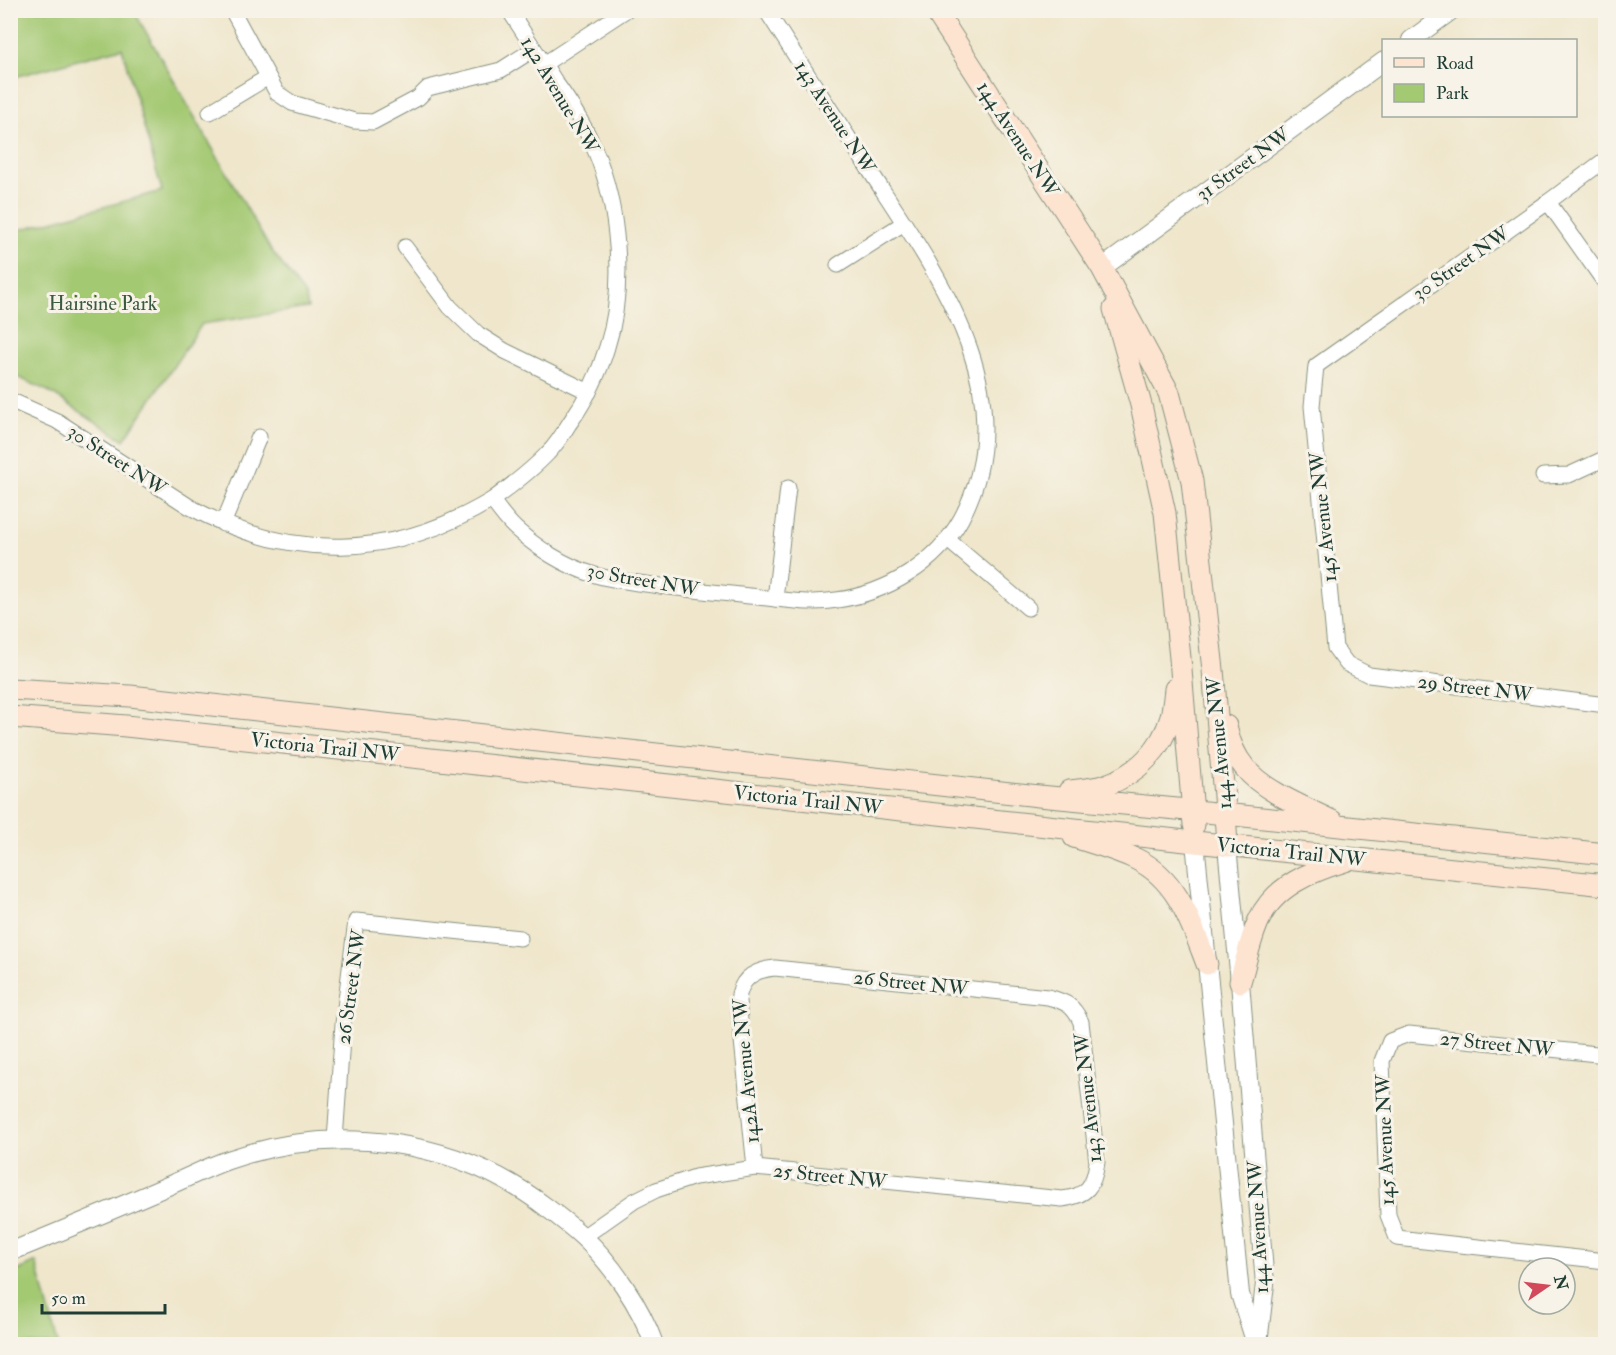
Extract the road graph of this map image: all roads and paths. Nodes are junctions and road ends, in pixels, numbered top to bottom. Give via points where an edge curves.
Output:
1 (232, 10) edge
2 (509, 10) edge
3 (626, 10) edge
4 (766, 10) edge
5 (935, 10) edge
6 (1452, 10) edge
7 (1412, 39) edge
8 (534, 49) junction
9 (1382, 62) edge
10 (544, 64) junction
11 (268, 77) junction
12 (210, 112) dead end
13 (1605, 159) edge
14 (1548, 202) junction
15 (904, 223) junction
16 (405, 247) dead end
17 (838, 266) dead end
18 (1102, 268) junction
19 (1605, 284) edge
20 (1316, 366) joint
21 (589, 392) junction
22 (10, 400) edge
23 (259, 437) dead end
24 (1605, 458) edge
25 (1543, 476) dead end
26 (788, 488) dead end
27 (492, 500) junction
28 (223, 524) junction
29 (948, 540) junction
30 (775, 599) junction
31 (1028, 608) dead end
32 (1180, 658) junction
33 (1347, 664) joint
34 (1213, 670) junction
35 (10, 689) edge
36 (1605, 705) edge
37 (10, 717) edge
38 (1039, 796) junction
39 (1193, 811) junction
40 (1225, 814) junction
41 (1037, 825) junction
42 (1343, 826) junction
43 (1196, 842) junction
44 (1227, 846) junction
45 (1605, 854) edge
46 (1353, 858) junction
47 (1605, 885) edge
48 (520, 938) dead end
49 (1207, 964) junction
50 (748, 977) joint
51 (1240, 982) junction
52 (1073, 1008) joint
53 (1389, 1041) joint
54 (1605, 1055) edge
55 (335, 1140) junction
56 (755, 1168) junction
57 (1089, 1188) joint
58 (583, 1237) junction
59 (10, 1252) edge
60 (1605, 1261) edge
61 (654, 1344) edge
62 (1257, 1344) edge

1 - 11 street
2 - 8 street, 142 Avenue NW
3 - 10 street
4 - 15 street, 143 Avenue NW
5 - 18 main road, 144 Avenue NW
6 - 7 street
8 - 10 street, 142 Avenue NW
8 - 11 street via 501,70 428,88 418,98 373,122 354,121 292,103 277,93
9 - 18 street, 31 Street NW
10 - 21 street, 142 Avenue NW via 595,149 614,218 618,267 612,325 608,346
11 - 12 street
13 - 14 street, 30 Street NW
14 - 19 street
14 - 20 street, 30 Street NW
15 - 17 street
15 - 29 street, 143 Avenue NW via 949,298 980,388 984,429 980,468 968,506
16 - 21 street via 450,307 478,334
18 - 32 main road, 144 Avenue NW via 1141,405 1165,513
18 - 34 main road, 144 Avenue NW via 1169,393 1192,481
20 - 33 street, 145 Avenue NW via 1312,406 1335,648
21 - 27 street, 142 Avenue NW via 549,453
22 - 28 street, 30 Street NW via 57,421
23 - 28 street
24 - 25 street via 1569,474
26 - 30 street
27 - 28 street, 30 Street NW via 461,518 426,531 353,546 273,540
27 - 30 street, 30 Street NW via 533,543 575,568 638,583
29 - 30 street, 30 Street NW via 909,573 874,591 818,602
29 - 31 street
32 - 38 main road via 1170,717 1160,742 1144,763 1104,786
32 - 39 main road, 144 Avenue NW
33 - 36 street, 29 Street NW via 1369,675
34 - 40 main road, 144 Avenue NW
34 - 42 main road via 1228,736 1245,768 1256,780 1284,797
35 - 38 main road, Victoria Trail NW via 142,698
37 - 41 main road, Victoria Trail NW via 126,726
38 - 39 main road, Victoria Trail NW
39 - 40 main road, Victoria Trail NW
39 - 43 main road, 144 Avenue NW
40 - 42 main road, Victoria Trail NW
40 - 44 main road, 144 Avenue NW
41 - 43 main road, Victoria Trail NW
41 - 49 main road via 1119,852 1151,867 1177,894
42 - 45 main road, Victoria Trail NW
43 - 44 main road, Victoria Trail NW
43 - 49 street, 144 Avenue NW
44 - 46 main road, Victoria Trail NW
44 - 51 street, 144 Avenue NW
46 - 47 main road, Victoria Trail NW
46 - 51 main road via 1302,878 1271,902 1253,933
48 - 55 street, 26 Street NW via 356,921 343,1024
49 - 62 street, 144 Avenue NW via 1240,1294
50 - 52 street, 26 Street NW via 775,968 1048,998
50 - 56 street, 142A Avenue NW via 739,991 738,1002
51 - 62 street, 144 Avenue NW via 1265,1284
52 - 57 street, 143 Avenue NW via 1081,1022 1097,1162
53 - 54 street, 27 Street NW via 1409,1034
53 - 60 street, 145 Avenue NW via 1382,1061 1388,1215 1397,1238
55 - 58 street via 391,1144 451,1156 499,1176 536,1199
55 - 59 street via 293,1144 227,1160
56 - 57 street, 25 Street NW via 1062,1199
56 - 58 street, 25 Street NW via 695,1177 656,1190
58 - 61 street via 628,1294

